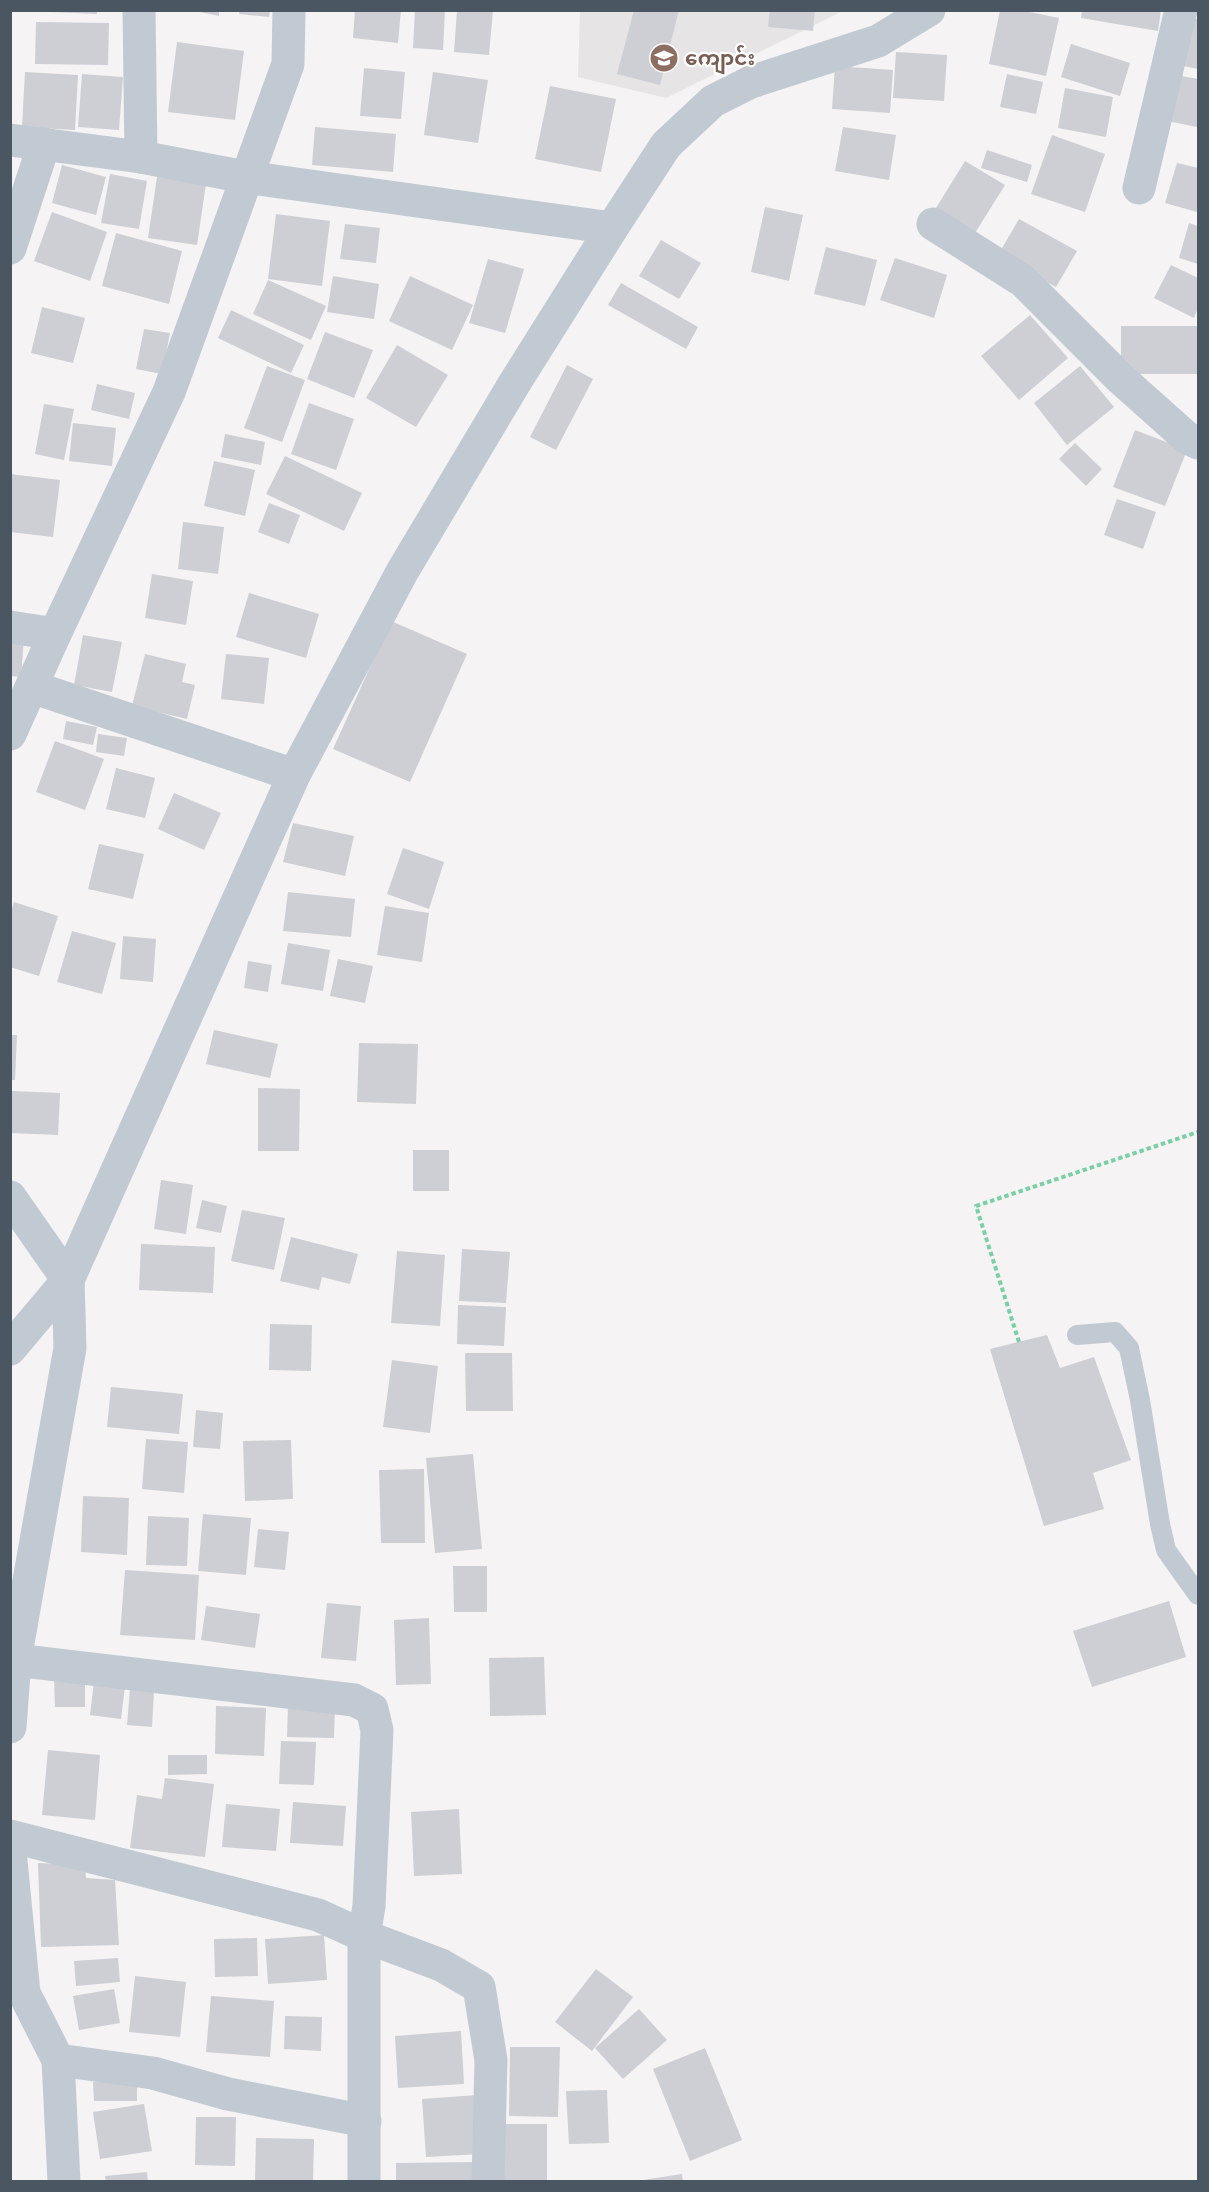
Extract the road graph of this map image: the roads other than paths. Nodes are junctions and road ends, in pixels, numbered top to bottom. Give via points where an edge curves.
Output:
1 (140, 10) edge
2 (289, 10) edge
3 (929, 10) edge
4 (1181, 10) edge
5 (10, 140) edge
6 (44, 144) junction
7 (141, 158) junction
8 (245, 177) junction
9 (1139, 188) dead end
10 (933, 224) dead end
11 (612, 228) junction
12 (10, 248) edge
13 (1198, 443) edge
14 (10, 627) edge
15 (55, 634) junction
16 (32, 687) junction
17 (10, 734) edge
18 (294, 775) junction
19 (10, 1197) edge
20 (68, 1280) junction
21 (1077, 1335) dead end
22 (10, 1349) edge
23 (1198, 1595) edge
24 (15, 1660) junction
25 (10, 1727) edge
26 (10, 1836) edge
27 (10, 1851) edge
28 (364, 1936) junction
29 (58, 2060) junction
30 (365, 2121) junction
31 (64, 2181) edge
32 (364, 2181) edge
33 (488, 2181) edge

1 - 7 street
2 - 8 street via 288,64
3 - 11 street via 878,41 750,82 713,101 666,145
4 - 9 street
5 - 6 street
6 - 7 street
6 - 12 street
7 - 8 street
8 - 11 street
8 - 15 street via 169,392
10 - 13 street via 1023,281 1121,379 1186,437
11 - 18 street via 402,572
14 - 15 street
15 - 16 street
16 - 17 street
16 - 18 street
18 - 20 street
19 - 20 street
20 - 22 street
20 - 24 street via 70,1348
21 - 23 lane via 1115,1332 1129,1348 1166,1550
24 - 25 street
24 - 28 street via 354,1700 372,1709 376,1730 369,1906
26 - 28 street via 318,1915
27 - 29 street via 24,1993
28 - 30 street
28 - 33 street via 441,1965 479,1987 491,2060
29 - 30 street via 153,2073 228,2094
29 - 31 street
30 - 32 street

